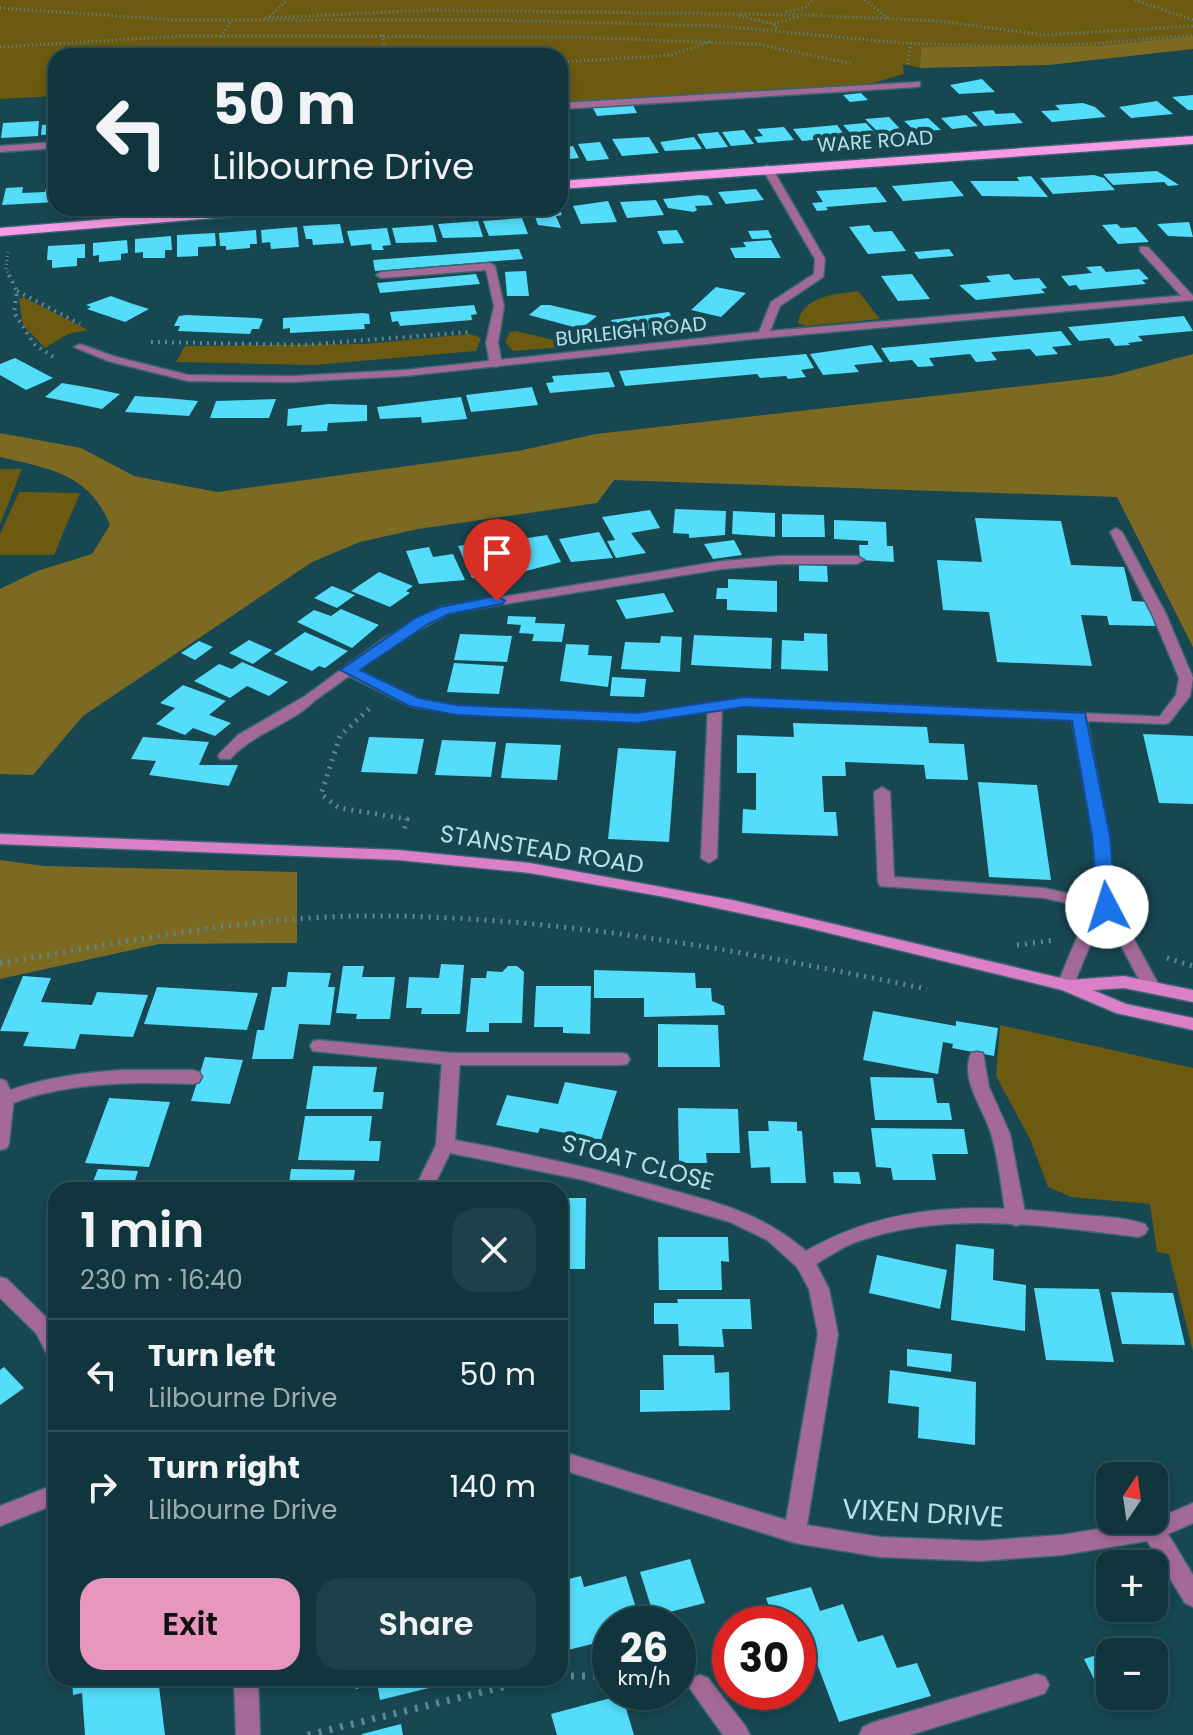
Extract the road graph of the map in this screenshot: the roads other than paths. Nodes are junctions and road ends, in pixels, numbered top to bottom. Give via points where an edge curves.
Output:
1 (917, 84) dead end
2 (568, 106) edge
3 (1193, 140) edge
4 (48, 146) edge
5 (0, 149) edge
6 (767, 168) junction
7 (568, 184) edge
8 (174, 216) edge
9 (0, 232) edge
10 (1144, 249) dead end
11 (381, 275) dead end
12 (763, 335) junction
13 (80, 347) dead end
14 (496, 364) junction
15 (1116, 532) dead end
16 (857, 560) dead end
17 (348, 670) junction
18 (715, 706) junction
19 (1079, 717) junction
20 (225, 756) dead end
21 (882, 792) dead end
22 (0, 839) edge
23 (709, 858) dead end
24 (1106, 914) junction
25 (1066, 985) junction
26 (1151, 987) junction
27 (1193, 996) edge
28 (1193, 1024) edge
29 (319, 1046) dead end
30 (977, 1058) dead end
31 (451, 1059) junction
32 (621, 1059) dead end
33 (193, 1077) dead end
34 (2, 1095) edge
35 (0, 1143) edge
36 (445, 1145) junction
37 (427, 1182) edge
38 (1016, 1218) junction
39 (1138, 1229) dead end
40 (804, 1261) junction
41 (0, 1285) edge
42 (48, 1337) edge
43 (568, 1462) edge
44 (48, 1497) edge
45 (1193, 1513) edge
46 (0, 1516) edge
47 (1168, 1524) edge
48 (795, 1533) junction
49 (1129, 1534) edge
50 (1155, 1534) edge
51 (1193, 1596) edge
52 (1037, 1685) dead end
53 (246, 1686) edge
54 (700, 1686) dead end
55 (248, 1735) edge
56 (738, 1735) edge
57 (871, 1735) edge

1 - 2 street
3 - 6 main road, WARE ROAD
4 - 5 street
6 - 7 main road, WARE ROAD
6 - 12 street via 820,259 819,275 775,304
8 - 9 main road
10 - 12 street, BURLEIGH ROAD via 1189,298
11 - 14 street via 490,266 499,306 492,343
12 - 14 street, BURLEIGH ROAD
13 - 14 street, BURLEIGH ROAD via 161,373 241,380
15 - 19 street via 1186,678 1183,696 1164,720
16 - 17 street via 723,565 445,610
17 - 18 street via 435,708 621,717
17 - 20 street via 285,717 236,740
18 - 19 street via 744,702
18 - 23 street
19 - 24 street via 1101,836
21 - 24 street via 886,882 1044,893
22 - 25 main road, STANSTEAD ROAD via 398,854 531,868 628,884
24 - 25 street via 1088,930
24 - 26 street
25 - 26 main road, STANSTEAD ROAD via 1124,982
25 - 28 main road, STANSTEAD ROAD via 1122,1009
26 - 27 main road, STANSTEAD ROAD
29 - 31 street
30 - 38 street via 980,1087 1001,1134
31 - 32 street
31 - 36 street
33 - 34 street via 77,1081
34 - 35 street
36 - 37 street
36 - 40 street, STOAT CLOSE via 584,1173 736,1216 774,1235
38 - 39 street
38 - 40 street via 907,1221 851,1235
40 - 48 street, STOAT CLOSE via 819,1289 828,1334
41 - 42 street
43 - 48 street, VIXEN DRIVE
44 - 46 street
45 - 47 street, VIXEN DRIVE
48 - 49 street, VIXEN DRIVE via 880,1547 980,1551
50 - 51 street
52 - 57 street
53 - 55 street
54 - 56 street

